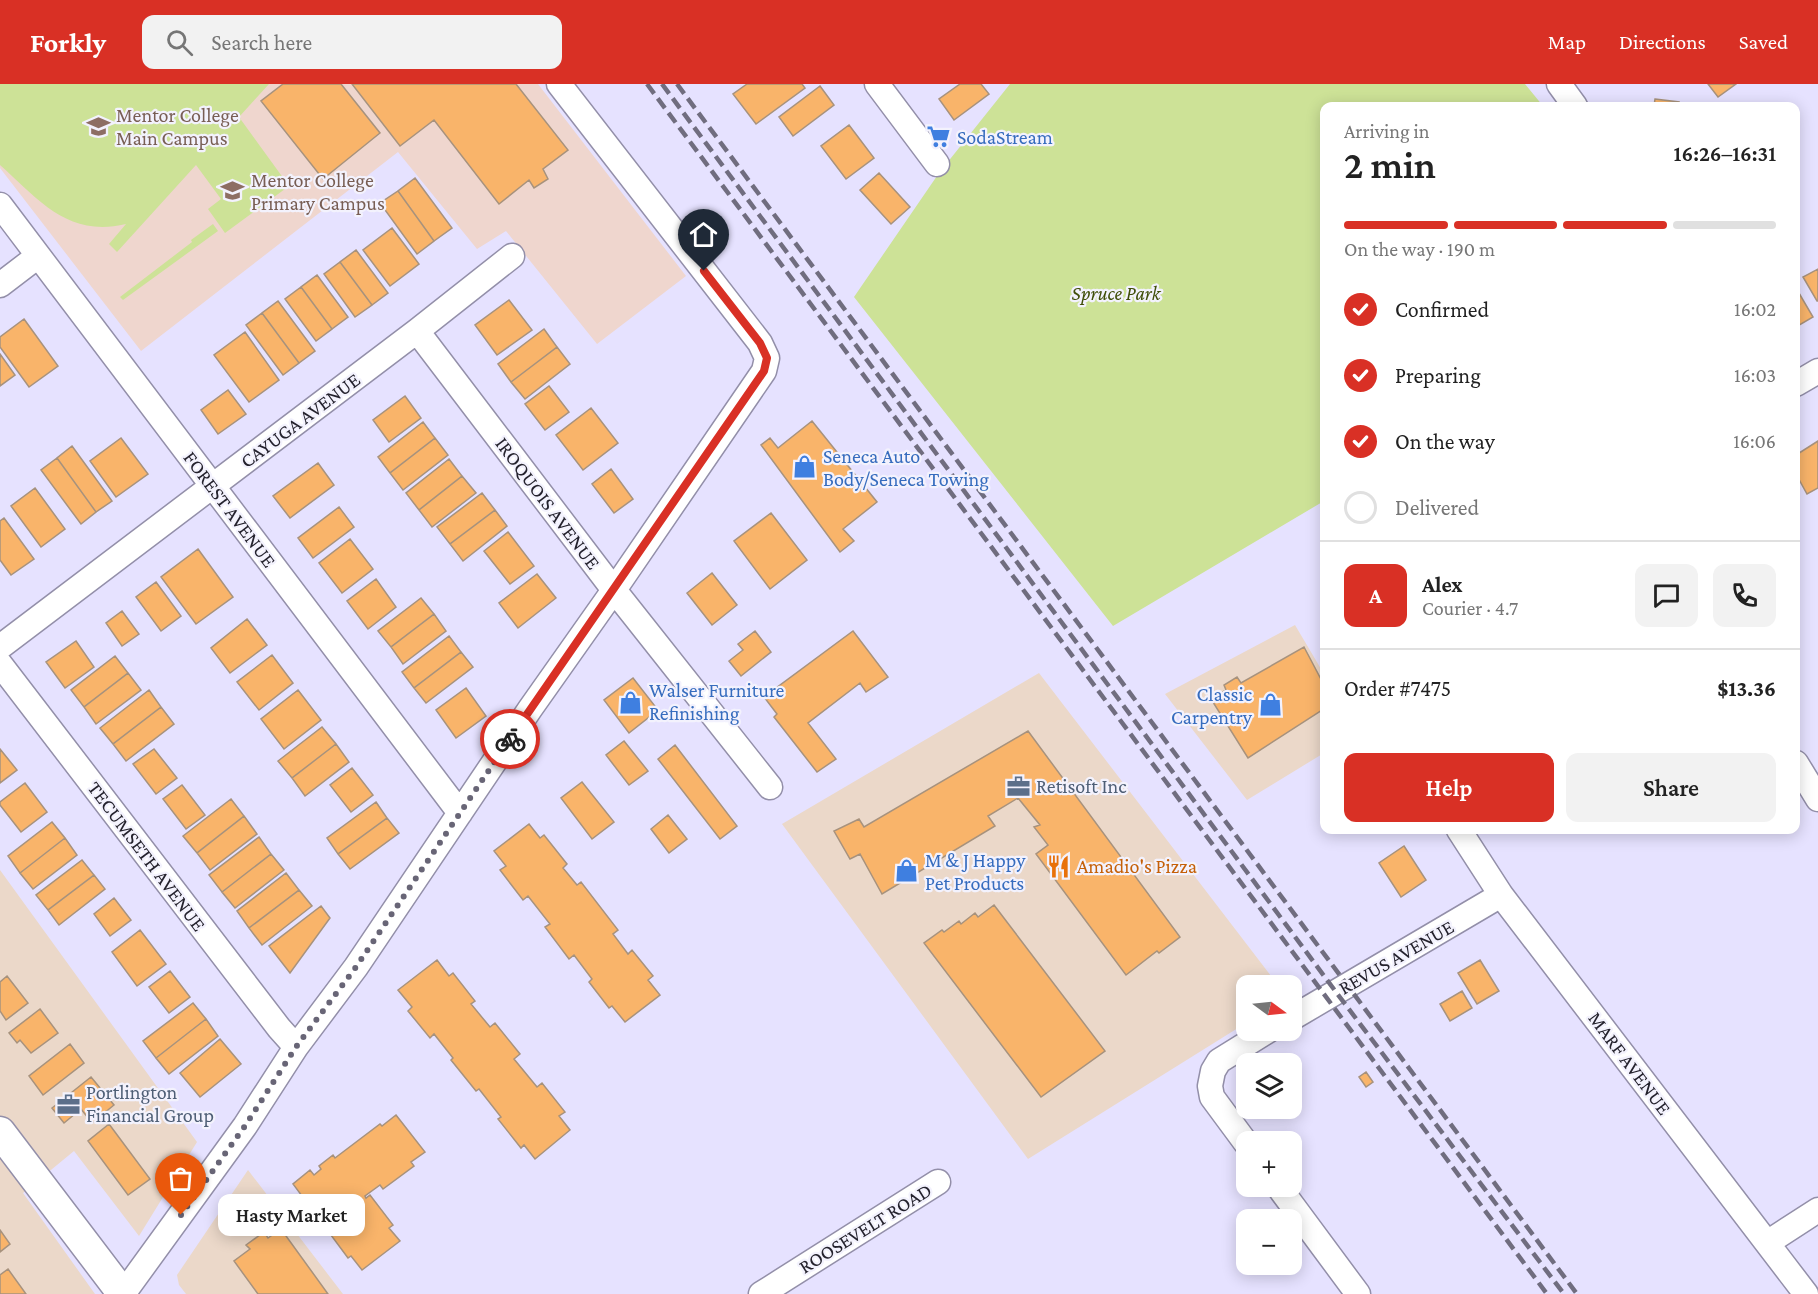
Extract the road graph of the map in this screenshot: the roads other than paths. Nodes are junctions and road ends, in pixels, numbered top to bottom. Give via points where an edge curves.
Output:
1 (559, 84) edge
2 (877, 84) edge
3 (937, 164) dead end
4 (0, 206) edge
5 (38, 256) junction
6 (512, 256) dead end
7 (0, 285) edge
8 (417, 331) junction
9 (1818, 371) edge
10 (1800, 382) edge
11 (213, 487) junction
12 (614, 590) junction
13 (0, 647) edge
14 (0, 664) edge
15 (1800, 770) edge
16 (770, 787) dead end
17 (1818, 799) edge
18 (460, 813) junction
19 (1462, 834) edge
20 (1501, 895) junction
21 (1302, 1012) edge
22 (1251, 1041) edge
23 (296, 1047) junction
24 (1237, 1131) edge
25 (0, 1132) edge
26 (938, 1182) dead end
27 (1286, 1197) edge
28 (1818, 1210) edge
29 (1767, 1243) junction
30 (123, 1294) edge
31 (761, 1294) edge
32 (1358, 1294) edge
33 (1806, 1294) edge

1 - 12 street via 760,343 767,358 756,384
2 - 3 street
4 - 5 street, FOREST AVENUE
5 - 7 street
5 - 11 street, FOREST AVENUE
6 - 8 street, CAYUGA AVENUE
8 - 11 street, CAYUGA AVENUE
8 - 12 street, IROQUOIS AVENUE
9 - 10 street
11 - 13 street, CAYUGA AVENUE
11 - 18 street, FOREST AVENUE
12 - 16 street, IROQUOIS AVENUE
12 - 18 street
14 - 23 street, TECUMSETH AVENUE
15 - 17 street
18 - 23 street via 356,967
19 - 20 street, MARF AVENUE
20 - 21 street, REVUS AVENUE
20 - 29 street, MARF AVENUE
22 - 24 street via 1219,1060 1210,1086 1212,1097
23 - 30 street via 245,1126
25 - 30 main road
26 - 31 street, ROOSEVELT ROAD
27 - 32 street
28 - 29 street
29 - 33 street, MARF AVENUE

